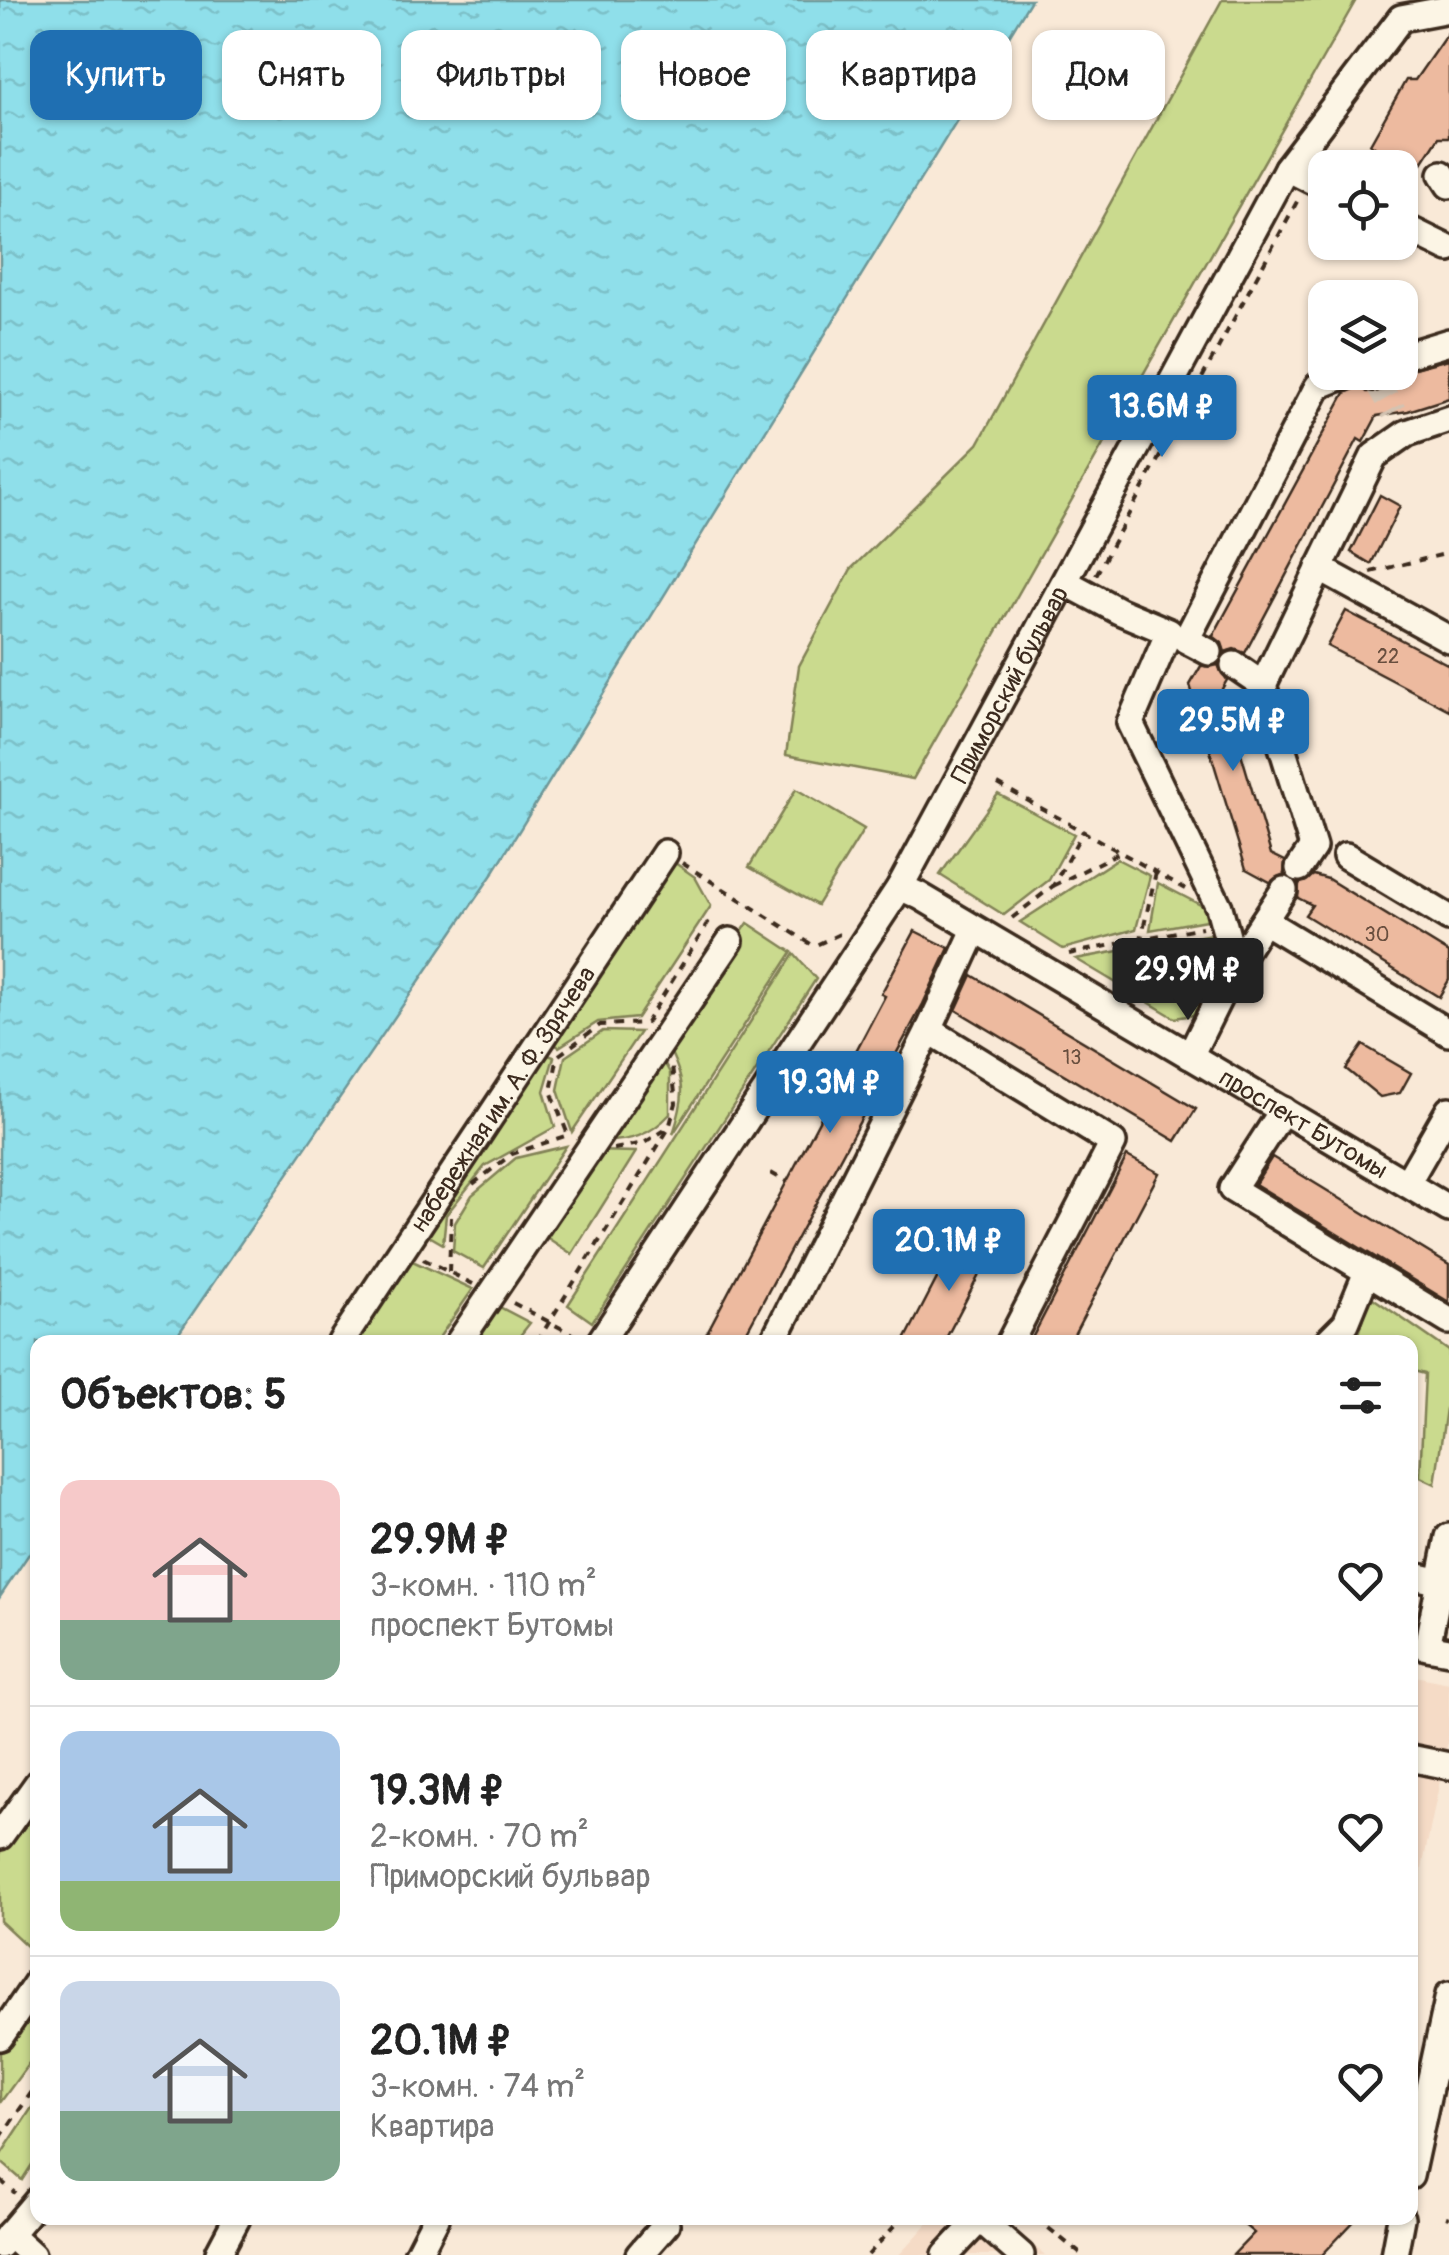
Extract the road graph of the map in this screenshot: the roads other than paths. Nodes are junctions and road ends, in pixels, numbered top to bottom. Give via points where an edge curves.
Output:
1 (1449, 9) edge
2 (1307, 178) edge
3 (1418, 234) edge
4 (1449, 249) edge
5 (1449, 342) edge
6 (1418, 351) edge
7 (1316, 390) edge
8 (1449, 419) edge
9 (1319, 568) junction
10 (1065, 582) junction
11 (1449, 638) edge
12 (1188, 641) junction
13 (1234, 665) dead end
14 (1262, 686) junction
15 (666, 853) road end
16 (1346, 856) dead end
17 (1299, 868) dead end
18 (900, 888) junction
19 (1284, 890) dead end
20 (1449, 918) edge
21 (1264, 920) junction
22 (975, 930) junction
23 (730, 941) dead end
24 (1235, 964) junction
25 (928, 1030) junction
26 (1449, 1033) edge
27 (1190, 1056) junction
28 (1283, 1110) junction
29 (1449, 1110) edge
30 (1407, 1183) junction
31 (1449, 1209) edge
32 (1367, 1272) junction
33 (1449, 1321) edge
34 (346, 1335) edge
35 (464, 1335) edge
36 (605, 1335) edge
37 (776, 1335) edge
38 (1014, 1335) edge
39 (1333, 1335) edge
40 (1449, 1536) edge
41 (1418, 1578) edge
42 (1441, 1582) junction
43 (1449, 1650) edge
44 (1418, 1760) edge
45 (1449, 1766) edge
46 (30, 1794) edge
47 (0, 1836) edge
48 (30, 1992) edge
49 (1449, 1995) edge
50 (0, 2036) edge
51 (1442, 2067) edge
52 (1418, 2149) edge
53 (30, 2210) edge
54 (234, 2225) edge
55 (432, 2225) edge
56 (665, 2225) edge
57 (974, 2225) edge
58 (988, 2225) edge
59 (1400, 2225) edge
60 (5, 2240) edge
61 (32, 2255) edge
62 (222, 2255) edge
63 (417, 2255) edge
64 (639, 2255) edge
65 (946, 2255) edge
66 (1021, 2255) edge
67 (1394, 2255) edge

1 - 2 street, Приморский бульвар via 1401,18
2 - 10 street, Приморский бульвар
3 - 4 street
5 - 6 street
7 - 12 street
8 - 9 street via 1400,422 1374,456
9 - 11 street
9 - 14 street
10 - 12 street
10 - 18 street, Приморский бульвар
12 - 24 street via 1130,723 1219,907
13 - 14 street
14 - 17 street via 1313,847
15 - 34 street, набережная им. А. Ф. Зрячева via 550,1049
16 - 20 street
18 - 22 street, проспект Бутомы
18 - 36 street, Приморский бульвар
19 - 21 street
21 - 24 street
21 - 26 street
22 - 25 street
22 - 27 street, проспект Бутомы
23 - 35 street
24 - 27 street
25 - 37 street
25 - 38 street via 1114,1143
27 - 28 street, проспект Бутомы
28 - 30 street, проспект Бутомы
28 - 32 street via 1232,1189
29 - 30 street
30 - 31 street, проспект Бутомы
32 - 33 street
32 - 39 street via 1346,1323
40 - 42 street
41 - 42 street
42 - 43 street via 1427,1647
44 - 45 street
46 - 47 street
48 - 50 street
49 - 51 street
51 - 52 street
53 - 60 street
54 - 62 street
55 - 63 street
56 - 64 street
57 - 65 street
58 - 66 street
59 - 67 street
60 - 61 street

